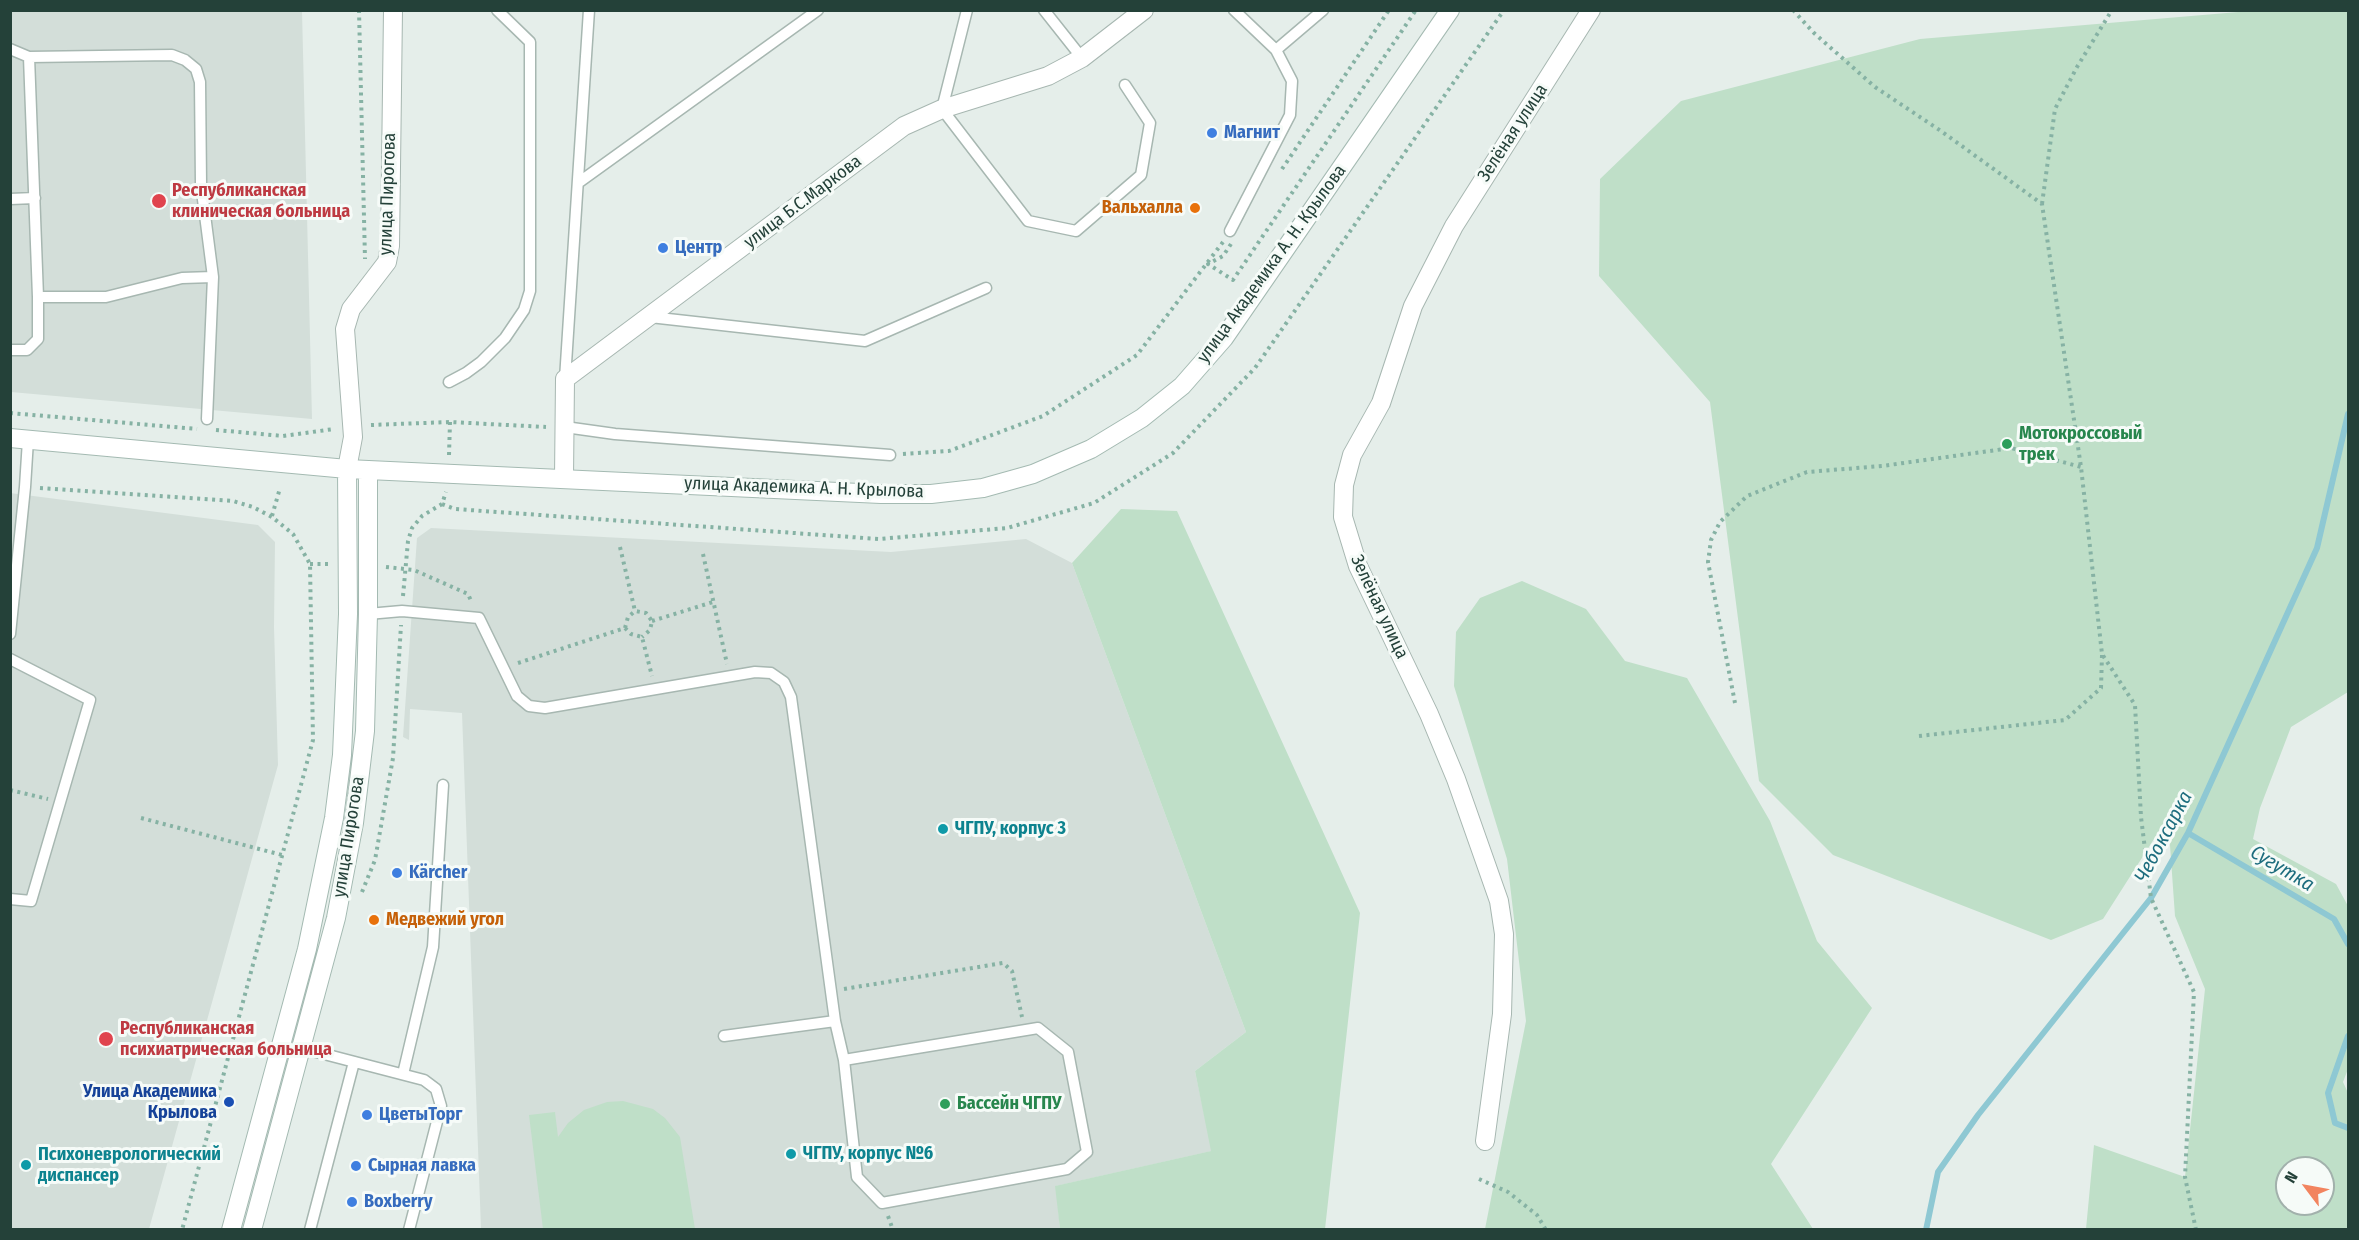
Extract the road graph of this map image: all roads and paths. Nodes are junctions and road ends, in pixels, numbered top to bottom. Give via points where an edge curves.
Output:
1 (359, 10) edge
2 (393, 10) edge
3 (498, 10) edge
4 (589, 10) edge
5 (818, 10) edge
6 (967, 10) edge
7 (1044, 10) edge
8 (1144, 10) edge
9 (1234, 10) edge
10 (1323, 10) edge
11 (1389, 10) edge
12 (1416, 10) edge
13 (1450, 10) edge
14 (1504, 10) edge
15 (1591, 10) edge
16 (1793, 10) edge
17 (2112, 10) edge
18 (10, 49) edge
19 (1276, 50) junction
20 (29, 57) junction
21 (1082, 58) junction
22 (1125, 85) dead end
23 (942, 109) junction
24 (1276, 177) dead end
25 (578, 183) junction
26 (34, 198) junction
27 (10, 199) edge
28 (2042, 204) junction
29 (1233, 234) junction
30 (1208, 264) junction
31 (213, 277) junction
32 (986, 288) dead end
33 (366, 290) junction
34 (38, 297) junction
35 (650, 317) junction
36 (10, 350) edge
37 (565, 379) junction
38 (448, 382) dead end
39 (10, 413) edge
40 (450, 422) junction
41 (204, 424) joint
42 (559, 427) junction
43 (214, 430) dead end
44 (353, 430) junction
45 (19, 439) edge
46 (890, 454) joint
47 (448, 456) dead end
48 (2081, 467) junction
49 (347, 469) junction
50 (368, 470) junction
51 (564, 478) junction
52 (29, 487) dead end
53 (280, 488) dead end
54 (446, 492) dead end
55 (442, 504) junction
56 (272, 517) junction
57 (620, 547) dead end
58 (15, 550) edge
59 (703, 554) dead end
60 (310, 564) junction
61 (335, 564) dead end
62 (380, 566) dead end
63 (405, 568) junction
64 (713, 602) junction
65 (403, 606) dead end
66 (635, 611) junction
67 (368, 614) junction
68 (479, 618) junction
69 (652, 621) junction
70 (625, 628) junction
71 (10, 634) edge
72 (642, 637) junction
73 (2102, 654) junction
74 (10, 658) edge
75 (503, 668) junction
76 (729, 676) junction
77 (655, 689) junction
78 (1735, 703) dead end
79 (1919, 736) dead end
80 (443, 785) dead end
81 (10, 790) edge
82 (60, 802) junction
83 (141, 818) dead end
84 (282, 855) junction
85 (10, 899) edge
86 (831, 991) junction
87 (836, 1021) junction
88 (1025, 1030) junction
89 (724, 1036) dead end
90 (282, 1043) junction
91 (301, 1048) junction
92 (844, 1060) junction
93 (354, 1062) junction
94 (402, 1074) junction
95 (1485, 1141) dead end
96 (1479, 1179) dead end
97 (182, 1230) edge
98 (231, 1230) edge
99 (252, 1230) edge
100 (310, 1230) edge
101 (409, 1230) edge
102 (1546, 1230) edge
103 (2196, 1230) edge

1 - 33 path
2 - 33 main road, улица Пирогова via 390,246 387,262
3 - 38 lane via 530,42 530,291 506,338 481,362
4 - 25 lane
5 - 25 lane
6 - 23 lane
7 - 21 lane
8 - 21 main road, улица Б.С.Маркова
9 - 19 lane
10 - 19 lane
11 - 24 path
12 - 30 path via 1233,280
13 - 51 main road, улица Академика А. Н. Крылова via 1224,338 1182,387 1090,450 1033,474 983,488 932,494
14 - 55 path via 1255,368 1173,453 1094,503 1007,528 879,538 455,509
15 - 95 main road, Зелёная улица via 1454,226 1413,306 1381,403 1352,455 1344,485 1343,518 1358,566 1429,714 1499,901 1504,934 1502,1014
16 - 28 path via 1875,87
17 - 28 path via 2055,109
18 - 20 lane
19 - 29 lane via 1292,81 1290,115
20 - 26 lane
20 - 31 lane via 172,55 196,69 200,82 201,184
21 - 23 main road, улица Б.С.Маркова via 1048,76
22 - 23 lane via 1150,123 1141,175 1076,231 1028,221
23 - 35 main road, улица Б.С.Маркова via 904,126
25 - 37 lane
26 - 27 lane
26 - 34 lane
28 - 48 path
29 - 30 path
29 - 30 path via 1223,256
30 - 46 path via 1137,355 1043,416 949,451
31 - 34 lane via 183,278 106,297
31 - 41 lane
32 - 35 lane via 865,341
33 - 44 main road, улица Пирогова via 351,309 345,329
34 - 36 lane via 38,339 27,350
35 - 37 main road, улица Б.С.Маркова
37 - 42 main road
39 - 41 path
40 - 42 path
40 - 44 path
40 - 47 path
42 - 46 lane
42 - 51 main road
43 - 44 path via 283,436
44 - 49 main road, улица Пирогова
44 - 50 main road, улица Пирогова
45 - 49 main road, улица Академика А. Н. Крылова
45 - 58 lane
48 - 73 path
48 - 78 path via 2011,448 1807,472 1747,496 1720,522 1711,540 1708,562
49 - 50 main road, улица Академика А. Н. Крылова
49 - 90 main road, улица Пирогова via 348,614 342,755 323,876
50 - 51 main road, улица Академика А. Н. Крылова
50 - 67 main road, улица Пирогова
52 - 56 path via 233,501
53 - 56 path
54 - 55 path
55 - 63 path via 422,516 412,528
56 - 60 path via 293,534
57 - 66 path
58 - 71 lane
59 - 64 path
60 - 61 path
60 - 84 path via 313,740
62 - 63 path
63 - 65 path
63 - 68 path via 468,594
64 - 69 path
64 - 76 path
66 - 69 path via 646,613
66 - 70 path
67 - 68 lane via 402,611
67 - 91 main road, улица Пирогова via 365,731 354,823 336,918
68 - 75 lane
69 - 72 path via 650,630
70 - 72 path
70 - 75 path
72 - 77 path
73 - 79 path via 2101,688 2066,720
73 - 103 path via 2135,705 2141,817 2151,898 2194,992 2185,1177
74 - 82 lane via 90,700
75 - 77 lane via 517,696 529,706 545,708
76 - 77 lane
76 - 86 lane via 771,673 784,682 791,697
80 - 94 lane via 433,947
81 - 82 path
82 - 85 lane via 31,901
83 - 84 path
84 - 97 path
86 - 87 lane
86 - 88 path via 1003,963 1012,971
87 - 89 lane
87 - 92 lane
88 - 92 lane
88 - 92 lane via 1038,1028 1068,1052 1087,1152 1067,1169 882,1203 857,1177
90 - 91 main road
90 - 98 main road, улица Пирогова
91 - 93 lane
91 - 99 main road, улица Пирогова
93 - 94 lane
93 - 100 lane
94 - 101 lane via 429,1082 436,1089 441,1106
96 - 102 path via 1508,1192 1537,1215

